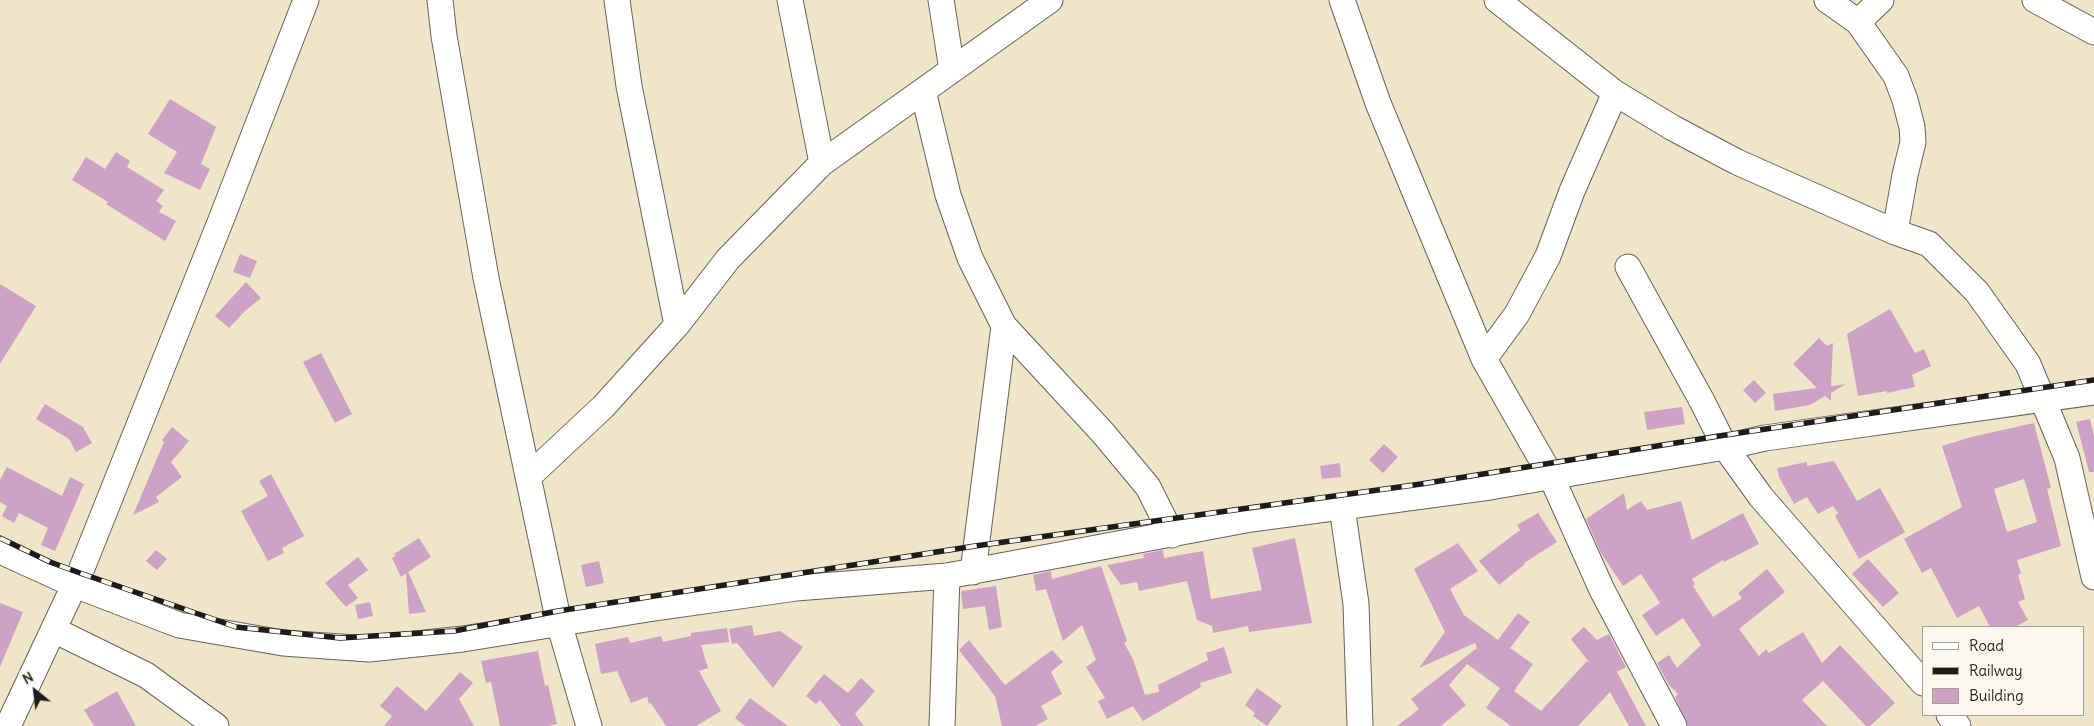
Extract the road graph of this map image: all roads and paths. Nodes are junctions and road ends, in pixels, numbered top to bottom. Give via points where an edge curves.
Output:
1 (306, 0) edge
2 (440, 0) edge
3 (617, 0) edge
4 (790, 0) edge
5 (941, 0) edge
6 (1050, 0) edge
7 (1342, 0) edge
8 (1497, 0) edge
9 (1828, 0) edge
10 (1881, 0) edge
11 (2034, 0) edge
12 (1858, 22) junction
13 (2094, 32) edge
14 (952, 70) junction
15 (923, 91) junction
16 (1616, 93) junction
17 (822, 163) junction
18 (1895, 232) junction
19 (1628, 267) dead end
20 (677, 325) junction
21 (1004, 326) junction
22 (1484, 359) junction
23 (2094, 392) edge
24 (2042, 399) junction
25 (1725, 447) junction
26 (528, 476) junction
27 (1551, 476) junction
28 (1342, 507) junction
29 (1172, 535) junction
30 (0, 551) edge
31 (973, 572) junction
32 (947, 576) junction
33 (2094, 578) edge
34 (75, 585) junction
35 (559, 624) junction
36 (54, 630) junction
37 (1922, 683) edge
38 (1950, 716) edge
39 (8, 726) edge
40 (216, 726) edge
41 (589, 726) edge
42 (942, 726) edge
43 (1360, 726) edge
44 (1674, 726) edge
45 (1958, 726) edge

1 - 34 street
2 - 26 street via 486,278
3 - 20 street via 630,86
4 - 17 street
5 - 14 street
6 - 14 street
7 - 22 street via 1378,103
8 - 16 street
9 - 12 street
10 - 12 street
11 - 13 street
12 - 18 street via 1896,76 1912,128 1913,142
14 - 15 street
15 - 17 street
15 - 21 street via 948,195 970,258
16 - 18 street via 1737,162
16 - 22 street via 1572,191 1548,256 1517,314
17 - 20 street via 728,259
18 - 24 street via 1929,244 1978,292 2028,364
19 - 25 street
20 - 26 street via 603,407
21 - 29 street via 1148,487
21 - 31 street
22 - 27 street
23 - 24 street
24 - 25 street via 1764,438
24 - 33 street via 2066,458
25 - 27 street
25 - 37 street via 1761,497
26 - 35 street
27 - 28 street
27 - 44 street via 1602,590
28 - 29 street via 1251,519
28 - 43 street via 1356,604
29 - 31 street
30 - 34 street
31 - 32 street
32 - 35 street via 796,588
32 - 42 street
34 - 35 street via 179,625 283,644 369,649
34 - 36 street
35 - 41 street
36 - 39 street
36 - 40 street via 146,675
38 - 45 street

